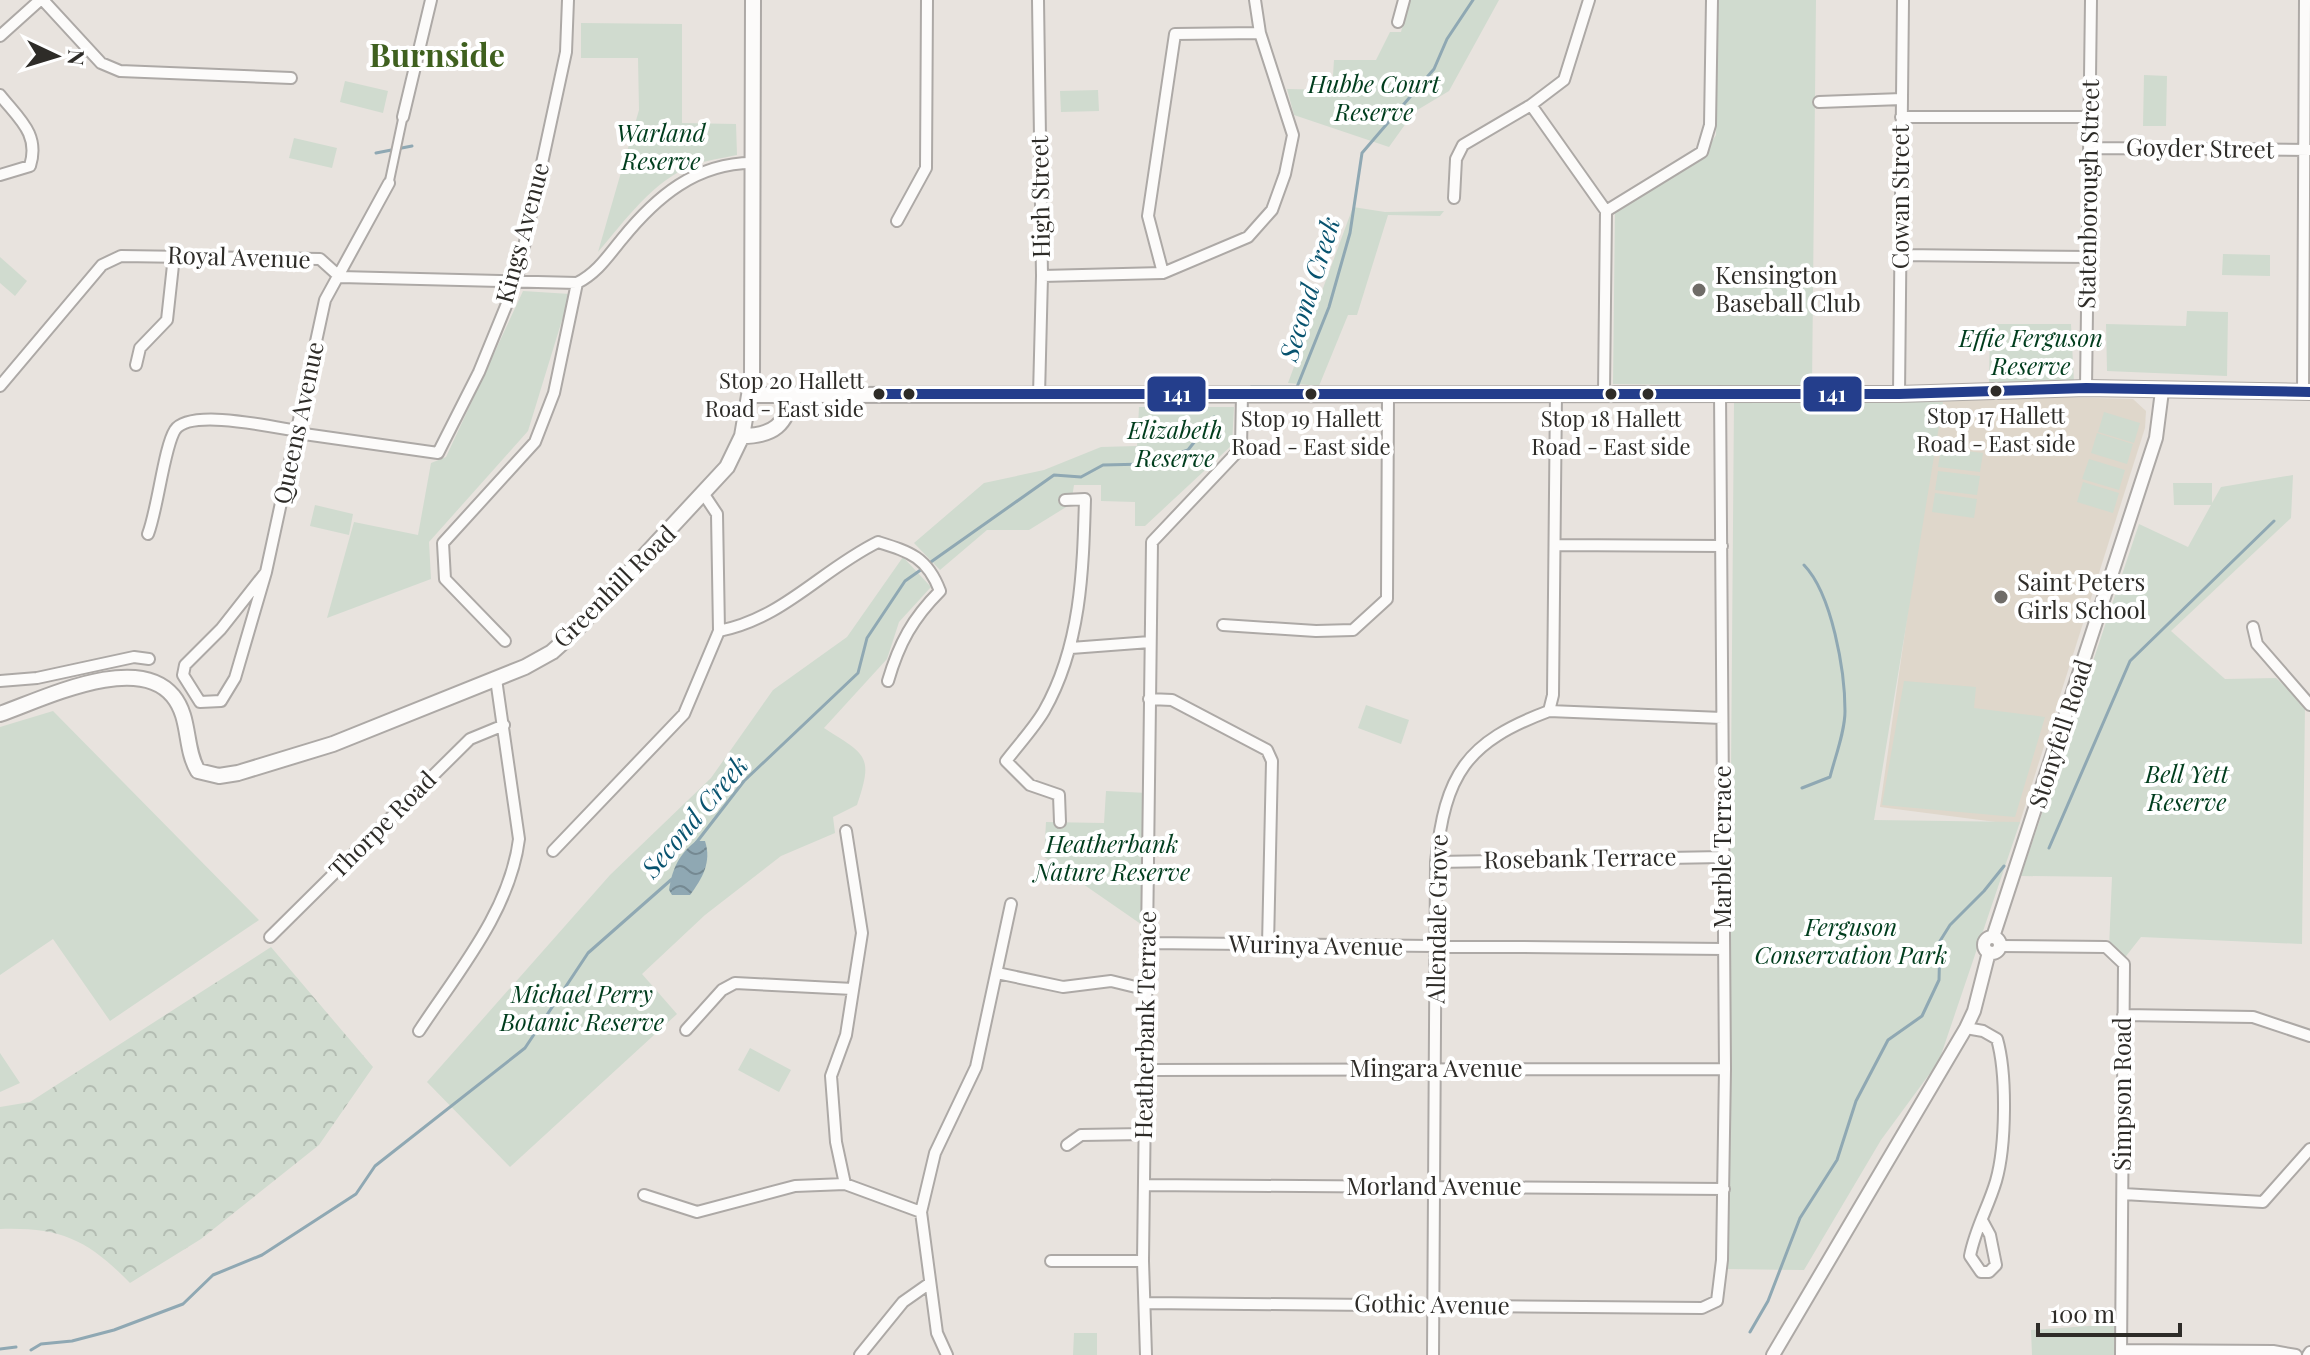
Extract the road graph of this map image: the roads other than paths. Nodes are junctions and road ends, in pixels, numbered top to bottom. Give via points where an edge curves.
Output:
1 (41, 0) edge
2 (431, 0) edge
3 (568, 0) edge
4 (753, 0) edge
5 (927, 0) edge
6 (1038, 0) edge
7 (1255, 0) edge
8 (1404, 0) edge
9 (1589, 0) edge
10 (1712, 0) edge
11 (1903, 0) edge
12 (2091, 0) edge
13 (2305, 0) edge
14 (1398, 22) dead end
15 (1260, 33) junction
16 (0, 36) edge
17 (291, 78) dead end
18 (0, 95) edge
19 (1902, 99) junction
20 (1819, 102) dead end
21 (1531, 105) junction
22 (403, 117) joint
23 (1901, 117) junction
24 (2090, 117) junction
25 (2090, 148) junction
26 (2308, 150) edge
27 (752, 163) junction
28 (0, 175) edge
29 (389, 183) joint
30 (1454, 198) dead end
31 (1606, 211) junction
32 (897, 221) dead end
33 (1900, 255) junction
34 (174, 256) junction
35 (2089, 257) junction
36 (1163, 273) junction
37 (1042, 276) junction
38 (340, 277) junction
39 (517, 279) junction
40 (577, 283) junction
41 (136, 365) dead end
42 (0, 386) edge
43 (2086, 388) junction
44 (2162, 391) junction
45 (1604, 392) junction
46 (1720, 392) junction
47 (2306, 392) edge
48 (1556, 393) junction
49 (792, 394) junction
50 (1242, 394) junction
51 (1899, 394) junction
52 (751, 395) junction
53 (1039, 395) junction
54 (1388, 396) junction
55 (297, 432) junction
56 (742, 436) junction
57 (705, 496) junction
58 (1065, 500) dead end
59 (148, 534) dead end
60 (1556, 545) junction
61 (1722, 546) junction
62 (266, 572) junction
63 (1223, 625) dead end
64 (2253, 627) dead end
65 (719, 631) junction
66 (505, 641) dead end
67 (1150, 642) junction
68 (1071, 648) junction
69 (149, 659) dead end
70 (496, 679) junction
71 (0, 681) edge
72 (888, 681) dead end
73 (1149, 699) junction
74 (2310, 705) edge
75 (1549, 711) junction
76 (0, 714) edge
77 (1722, 718) junction
78 (504, 725) junction
79 (1060, 822) dead end
80 (846, 831) dead end
81 (553, 851) dead end
82 (1723, 857) junction
83 (1436, 862) junction
84 (1011, 904) dead end
85 (270, 937) dead end
86 (1148, 943) junction
87 (1268, 945) junction
88 (1994, 945) junction
89 (1436, 947) junction
90 (1724, 949) junction
91 (997, 973) junction
92 (853, 989) junction
93 (1148, 990) junction
94 (2123, 1015) junction
95 (1966, 1028) junction
96 (686, 1030) dead end
97 (419, 1031) dead end
98 (2310, 1036) edge
99 (1435, 1068) junction
100 (1725, 1069) junction
101 (1147, 1070) junction
102 (1145, 1134) junction
103 (1067, 1145) dead end
104 (2310, 1149) edge
105 (845, 1184) junction
106 (1144, 1185) junction
107 (1434, 1187) junction
108 (1724, 1189) junction
109 (2123, 1194) junction
110 (644, 1195) dead end
111 (921, 1212) junction
112 (1983, 1222) dead end
113 (1051, 1261) dead end
114 (1143, 1261) junction
115 (930, 1283) junction
116 (1717, 1301) joint
117 (1146, 1303) junction
118 (1433, 1305) junction
119 (2121, 1352) edge
120 (860, 1355) edge
121 (947, 1355) edge
122 (1146, 1355) edge
123 (1433, 1355) edge
124 (1773, 1355) edge
125 (2296, 1355) edge

1 - 16 street
1 - 17 street via 101,63 120,71
2 - 22 street
3 - 39 street, Kings Avenue via 566,52
4 - 27 main road, Greenhill Road
5 - 32 street via 926,168
6 - 37 street, High Street
7 - 15 street
8 - 14 street
9 - 21 street via 1564,80
10 - 31 street via 1710,125 1702,152
11 - 19 street, Cowan Street
12 - 24 street, Statenborough Street
13 - 26 street
15 - 36 street via 1293,135 1272,210 1248,237
15 - 36 street via 1175,34 1148,216
18 - 28 street via 34,136 35,151 30,166
19 - 20 street
19 - 23 street, Cowan Street
21 - 30 street via 1463,145 1456,159
21 - 31 street
22 - 29 street
23 - 24 street
23 - 33 street, Cowan Street
24 - 25 street, Statenborough Street
25 - 26 street, Goyder Street
25 - 35 street, Statenborough Street
26 - 47 street
27 - 40 street via 725,164 695,174 646,209 592,275
27 - 52 main road, Greenhill Road
29 - 38 street, Queens Avenue
31 - 45 street
33 - 35 street
33 - 51 street, Cowan Street
34 - 38 street, Royal Avenue via 320,259
34 - 41 street via 167,320 140,348
34 - 42 street, Royal Avenue via 121,256 102,265
35 - 43 street, Statenborough Street
36 - 37 street
37 - 53 street, High Street
38 - 39 street, Royal Avenue
38 - 55 street, Queens Avenue via 325,300
39 - 40 street, Royal Avenue
39 - 55 street, Kings Avenue via 438,453
40 - 66 street via 554,393 535,442 443,543 445,579
43 - 44 main road
43 - 51 main road
44 - 47 main road
44 - 88 street, Stonyfell Road via 2156,438
45 - 46 main road
45 - 48 main road
46 - 51 main road
46 - 61 street, Marble Terrace
48 - 54 main road
48 - 60 street
49 - 52 main road
49 - 53 main road
49 - 56 main road via 777,429 768,435
50 - 53 main road
50 - 54 main road
50 - 67 street, Heatherbank Terrace via 1241,448 1152,542
52 - 56 main road, Greenhill Road
54 - 63 street via 1387,599 1353,630
55 - 59 street via 218,420 186,421 174,432
55 - 62 street, Queens Avenue
56 - 57 main road, Greenhill Road
57 - 65 street via 717,514
57 - 70 main road, Greenhill Road via 562,643
58 - 68 street via 1085,499 1084,566
60 - 61 street
60 - 75 street
61 - 77 street, Marble Terrace
62 - 62 street, Queens Avenue via 185,665 183,675 200,702 221,701 229,692
64 - 74 street via 2257,644
65 - 72 street via 749,625 878,542 924,560 940,591 915,616 897,648
65 - 81 street via 684,714
67 - 68 street
67 - 73 street, Heatherbank Terrace
68 - 79 street via 1044,711 1006,761 1030,785 1059,795
69 - 71 street via 134,657
70 - 76 main road, Greenhill Road via 320,749 219,776 198,771 189,757 185,724 173,696 144,679 86,684
70 - 78 street
73 - 86 street, Heatherbank Terrace
73 - 87 street via 1172,700 1267,750 1272,761
75 - 77 street
75 - 83 street, Allendale Grove via 1517,724 1468,757 1440,823
77 - 82 street, Marble Terrace
78 - 85 street, Thorpe Road via 470,739
78 - 97 street via 519,839 516,859 490,923
80 - 92 street via 862,933
82 - 83 street, Rosebank Terrace
82 - 90 street, Marble Terrace
83 - 89 street, Allendale Grove
84 - 91 street
86 - 87 street, Wurinya Avenue
86 - 93 street, Heatherbank Terrace
87 - 89 street, Wurinya Avenue
88 - 94 street, Simpson Road via 2106,947 2124,964
88 - 95 street, Stonyfell Road
89 - 90 street, Wurinya Avenue
89 - 99 street, Allendale Grove
90 - 100 street, Marble Terrace
91 - 93 street via 1063,987 1111,981
91 - 111 street via 976,1067 935,1153
92 - 96 street via 735,983
92 - 105 street via 846,1035 831,1076
93 - 101 street, Heatherbank Terrace
94 - 98 street via 2253,1017
94 - 109 street, Simpson Road
95 - 112 street via 1997,1039 2001,1053 1998,1175
95 - 124 street, Stonyfell Road
99 - 100 street, Mingara Avenue
99 - 101 street, Mingara Avenue
99 - 107 street, Allendale Grove
100 - 108 street, Marble Terrace
101 - 102 street, Heatherbank Terrace
102 - 103 street via 1081,1135
102 - 106 street, Heatherbank Terrace
104 - 109 street via 2263,1202
105 - 110 street via 795,1186 697,1212
105 - 111 street
106 - 107 street, Morland Avenue
106 - 114 street, Heatherbank Terrace
107 - 108 street, Morland Avenue
107 - 118 street, Allendale Grove
108 - 116 street, Marble Terrace
109 - 119 street, Simpson Road
111 - 115 street
113 - 114 street
114 - 117 street, Heatherbank Terrace
115 - 120 street via 903,1302
115 - 121 street via 937,1333
116 - 118 street, Gothic Avenue via 1702,1308
117 - 118 street, Gothic Avenue
117 - 122 street, Heatherbank Terrace
118 - 123 street, Allendale Grove
119 - 125 street

